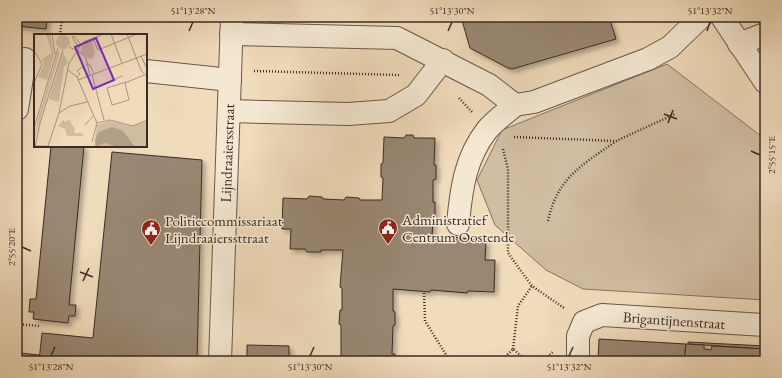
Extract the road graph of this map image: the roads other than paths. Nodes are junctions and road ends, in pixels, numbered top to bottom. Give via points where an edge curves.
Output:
1 (701, 17) edge
2 (722, 17) edge
3 (232, 25) edge
4 (765, 34) edge
5 (739, 44) junction
6 (26, 59) edge
7 (437, 69) junction
8 (147, 72) edge
9 (230, 75) junction
10 (765, 82) edge
11 (515, 105) junction
12 (17, 109) edge
13 (229, 111) junction
14 (458, 224) dead end
15 (765, 325) edge
16 (220, 361) edge
17 (578, 361) edge

1 - 11 street via 670,47 648,59 534,102
2 - 5 street
3 - 7 street via 397,38
3 - 9 street, Lijndraaiersstraat
4 - 5 street
5 - 10 street
6 - 12 street
7 - 11 street via 489,85
7 - 13 street via 416,95 390,111 348,114
8 - 9 street
9 - 13 street, Lijndraaiersstraat
11 - 14 street via 474,150 464,174
13 - 16 street, Lijndraaiersstraat
15 - 17 street, Brigantijnenstraat via 602,315 584,322 578,336

